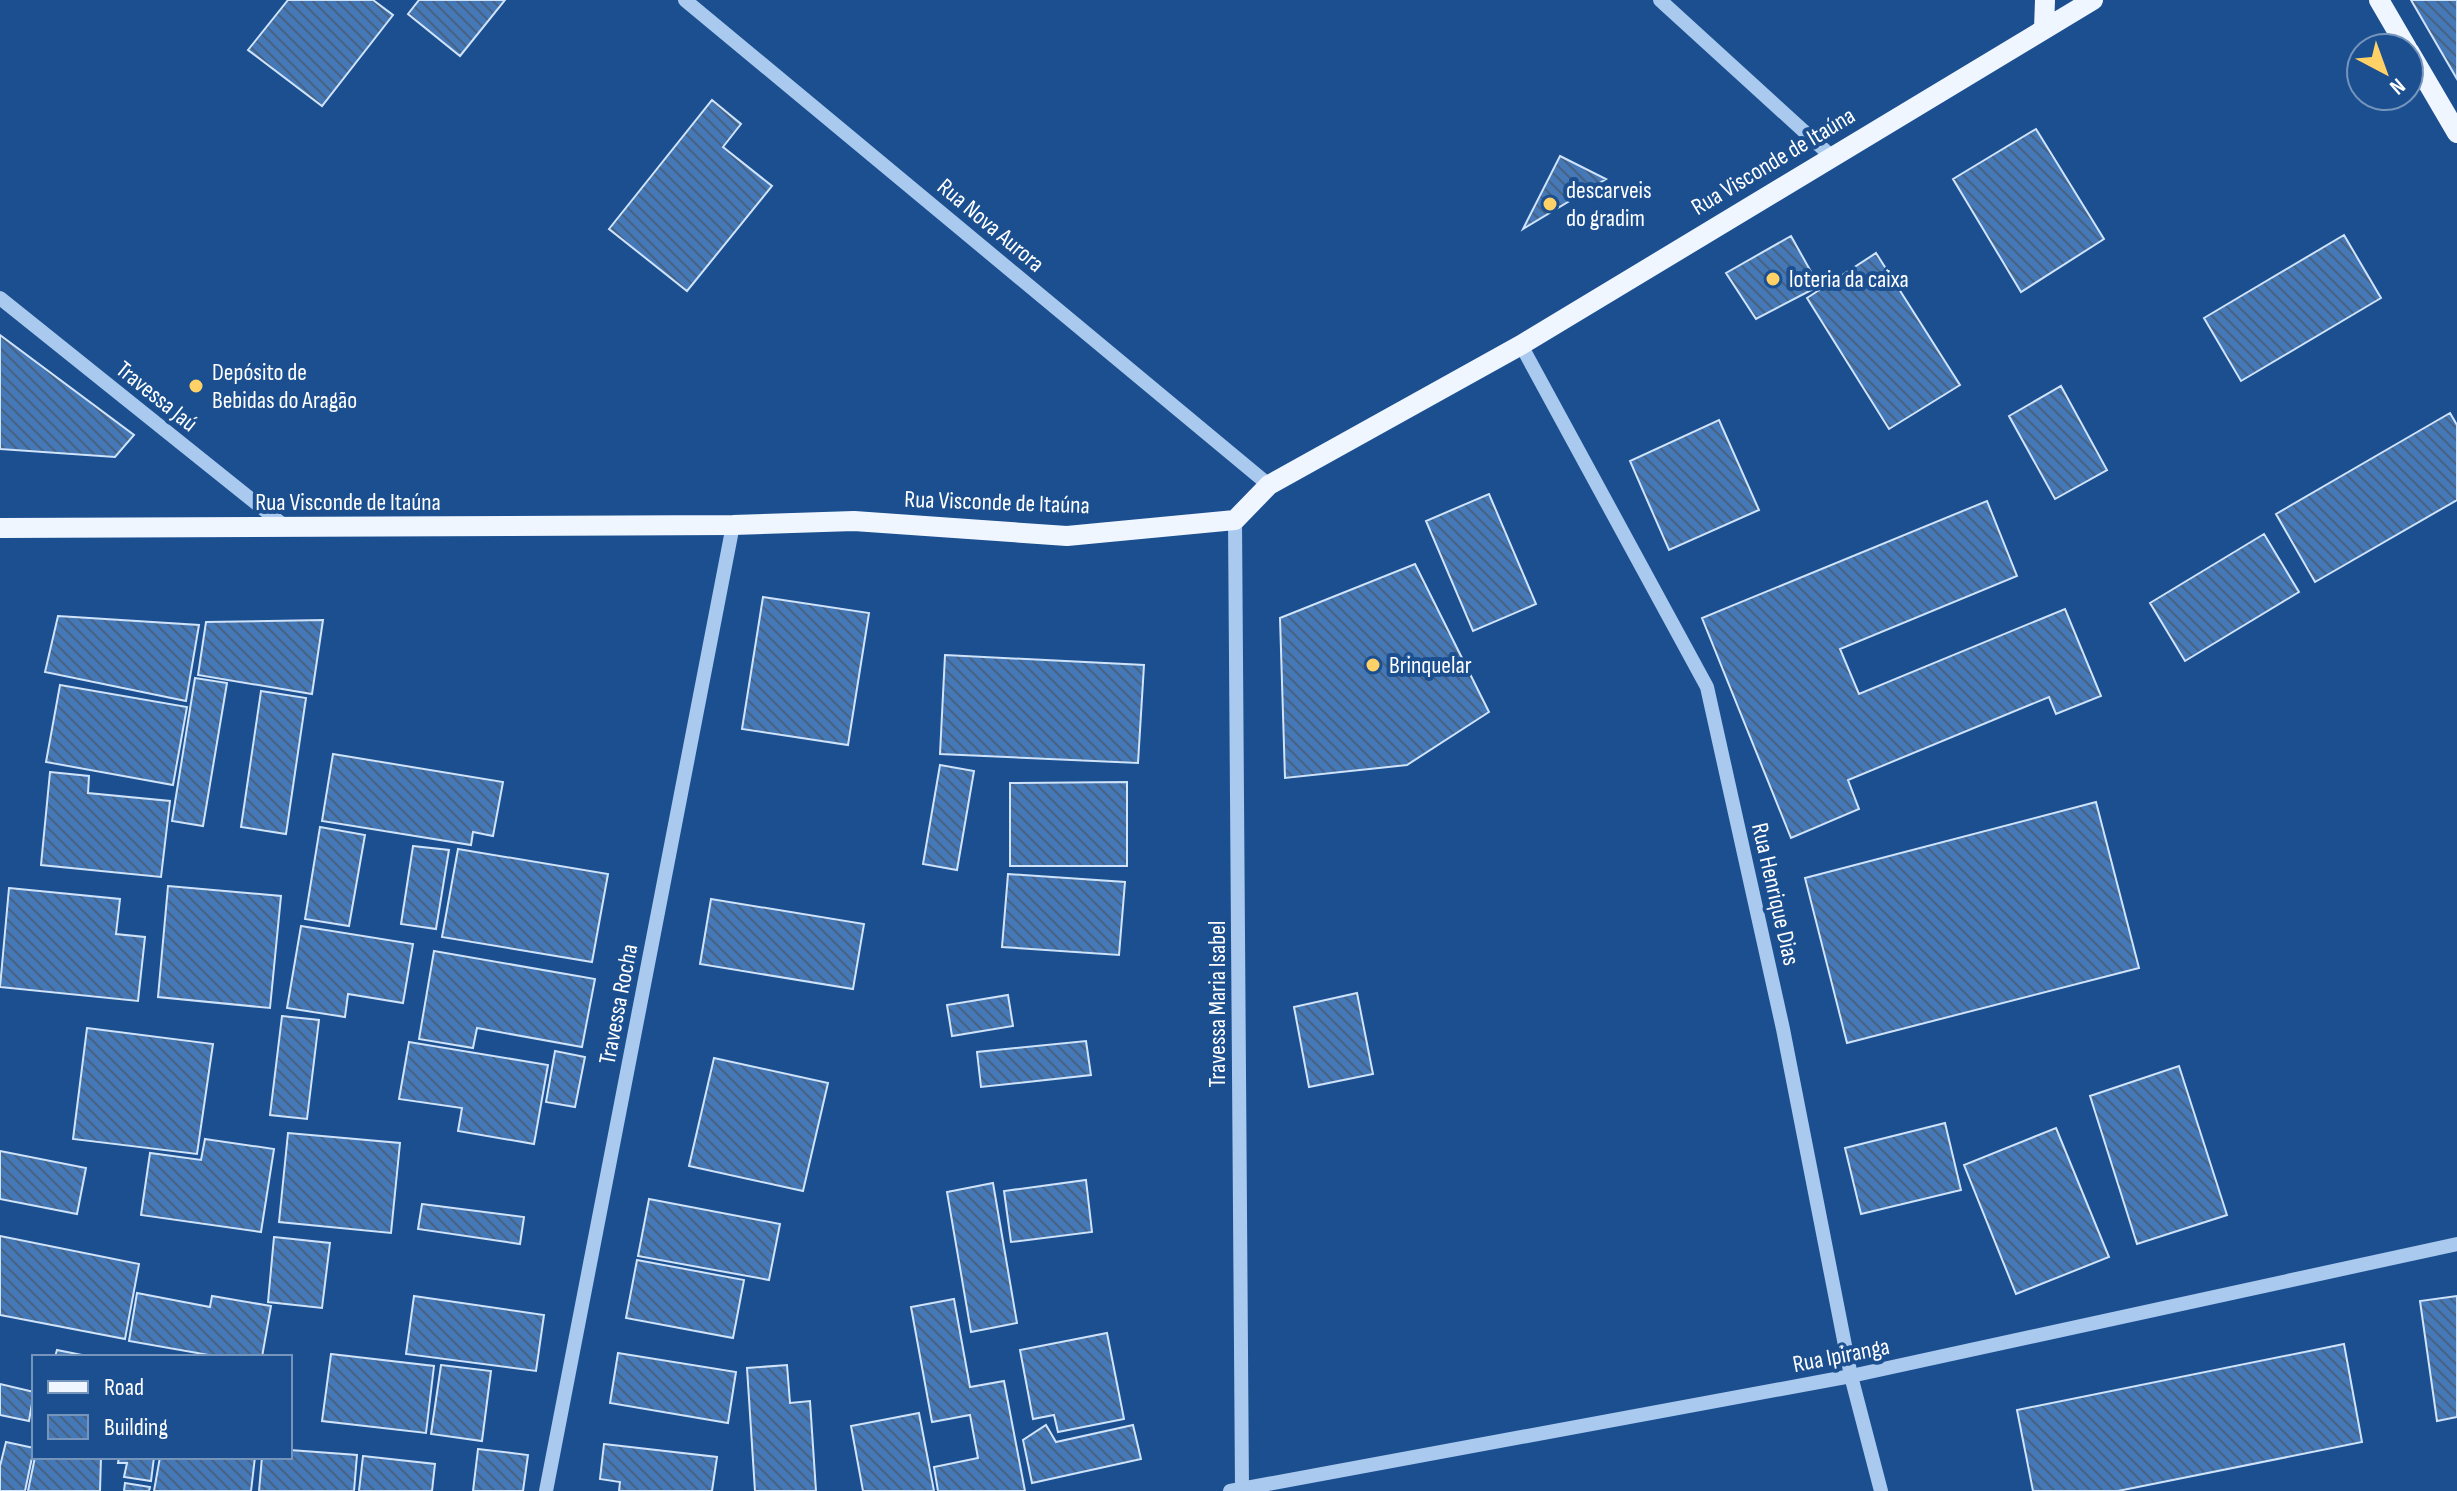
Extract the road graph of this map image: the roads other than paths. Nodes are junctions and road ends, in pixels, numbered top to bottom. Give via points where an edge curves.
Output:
1 (685, 0) edge
2 (1660, 0) edge
3 (2045, 0) edge
4 (2093, 0) edge
5 (2379, 0) edge
6 (2044, 29) junction
7 (2398, 32) edge
8 (2425, 79) edge
9 (2457, 133) edge
10 (1831, 156) junction
11 (0, 298) edge
12 (1521, 345) junction
13 (1269, 485) junction
14 (1235, 520) junction
15 (733, 525) junction
16 (0, 528) edge
17 (287, 528) junction
18 (2457, 1244) edge
19 (1851, 1376) junction
20 (1236, 1489) edge
21 (546, 1491) edge
22 (1881, 1491) edge

1 - 13 street, Rua Nova Aurora
2 - 10 street
3 - 6 main road
4 - 6 main road, Rua Visconde de Itaúna
5 - 7 main road
6 - 10 main road, Rua Visconde de Itaúna
8 - 9 main road
10 - 12 main road, Rua Visconde de Itaúna
11 - 17 street, Travessa Jaú
12 - 13 main road, Rua Visconde de Itaúna
12 - 19 street, Rua Henrique Dias via 1707,687 1783,1029
13 - 14 main road, Rua Visconde de Itaúna
14 - 15 main road, Rua Visconde de Itaúna via 1067,536 854,521
14 - 20 street, Travessa Maria Isabel
15 - 17 main road, Rua Visconde de Itaúna
15 - 21 street, Travessa Rocha
16 - 17 main road, Rua Visconde de Itaúna
18 - 19 street, Rua Ipiranga
19 - 20 street, Rua Ipiranga
19 - 22 street, Rua Henrique Dias

